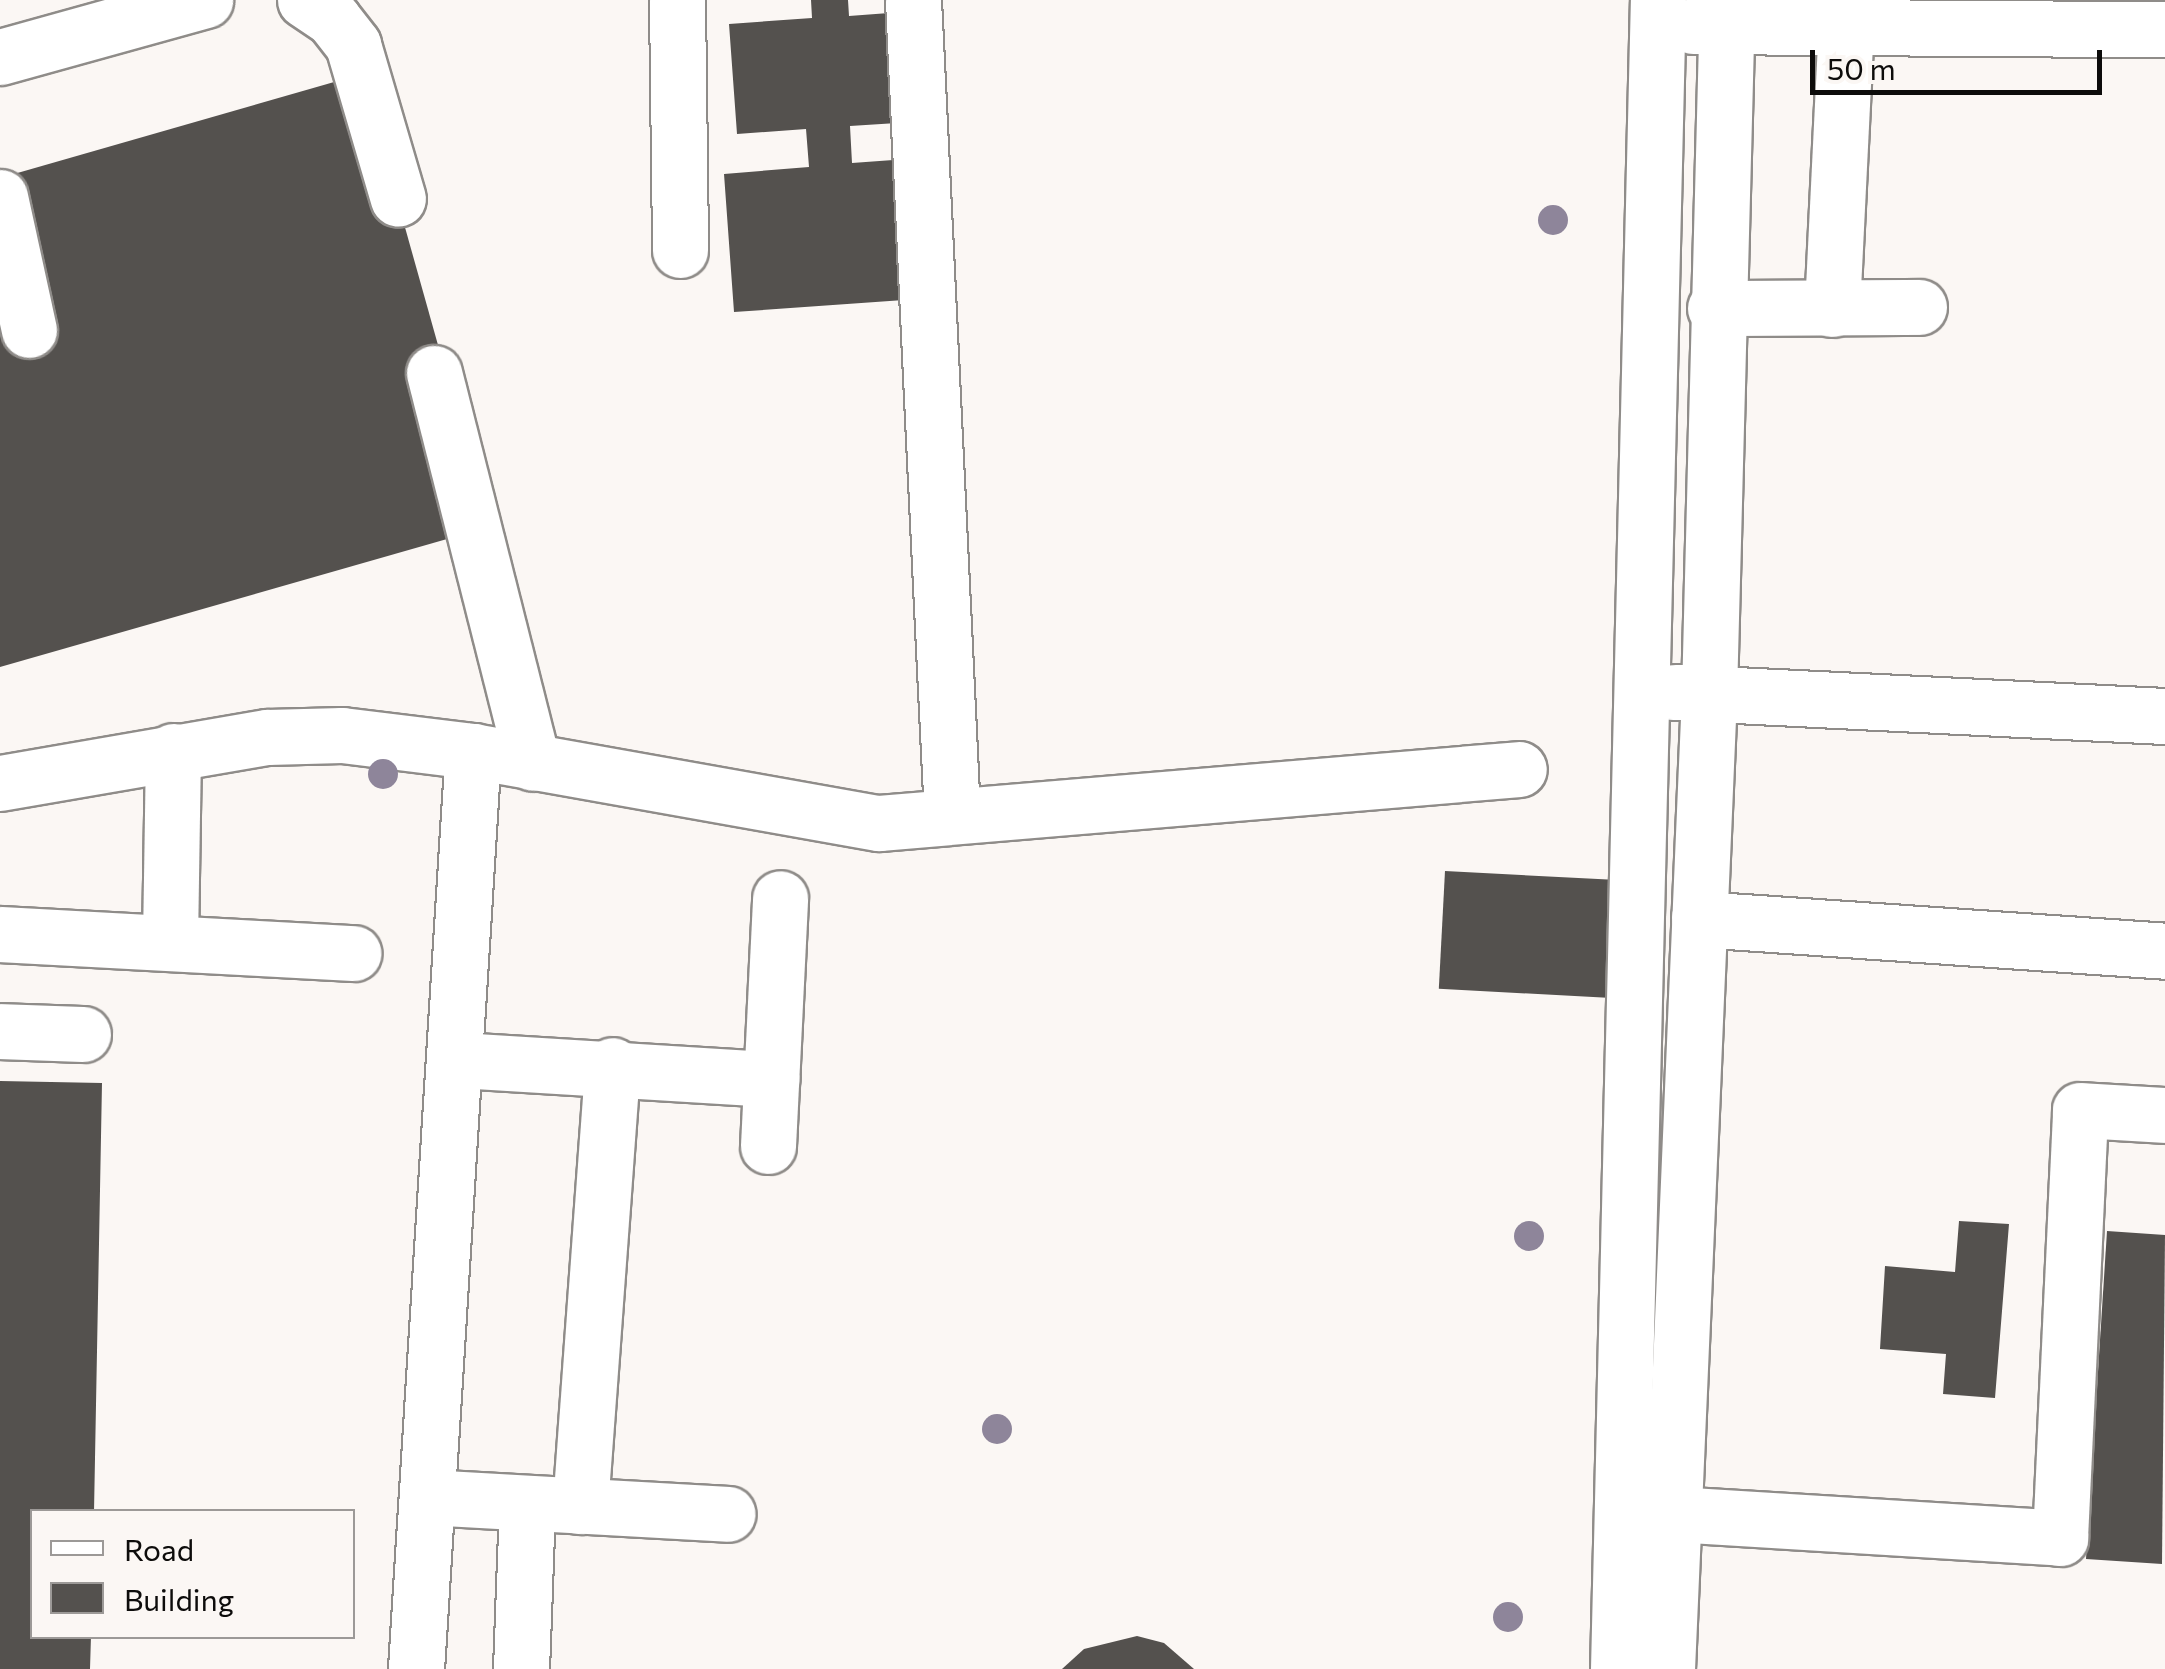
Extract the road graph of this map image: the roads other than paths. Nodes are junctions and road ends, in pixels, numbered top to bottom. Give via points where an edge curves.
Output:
1 (205, 0) edge
2 (305, 0) edge
3 (677, 0) edge
4 (914, 0) edge
5 (1658, 13) edge
6 (1728, 13) edge
7 (1846, 27) junction
8 (2165, 29) edge
9 (0, 57) edge
10 (0, 197) edge
11 (398, 199) dead end
12 (680, 250) dead end
13 (1919, 306) dead end
14 (1715, 308) junction
15 (1832, 309) junction
16 (29, 330) dead end
17 (434, 373) dead end
18 (1643, 690) junction
19 (1709, 694) junction
20 (2165, 716) edge
21 (173, 751) junction
22 (473, 751) junction
23 (532, 763) junction
24 (1519, 769) dead end
25 (0, 783) edge
26 (952, 815) junction
27 (780, 898) dead end
28 (1699, 919) junction
29 (0, 934) edge
30 (170, 942) junction
31 (2165, 951) edge
32 (352, 952) dead end
33 (0, 1031) edge
34 (83, 1034) dead end
35 (458, 1060) junction
36 (612, 1065) junction
37 (771, 1079) junction
38 (2165, 1115) edge
39 (768, 1146) dead end
40 (427, 1497) junction
41 (553, 1504) junction
42 (728, 1514) dead end
43 (1655, 1548) junction
44 (1667, 1668) edge
45 (416, 1669) edge
46 (521, 1669) edge
47 (1618, 1669) edge
48 (1690, 1669) edge

1 - 9 street
2 - 11 street via 333,19 353,45
3 - 12 street
4 - 26 street
5 - 6 street
5 - 18 street
6 - 7 street
6 - 14 street
7 - 8 street
7 - 15 street
10 - 16 street
13 - 15 street
14 - 15 street
14 - 19 street
17 - 23 street
18 - 19 street
18 - 43 street
19 - 20 street
19 - 28 street
21 - 22 street via 266,737 342,735
21 - 25 street
21 - 30 street
22 - 23 street
22 - 35 street
23 - 26 street via 879,823
24 - 26 street
27 - 37 street
28 - 31 street
28 - 43 street
29 - 30 street
30 - 32 street
33 - 34 street
35 - 36 street
35 - 40 street
36 - 37 street
36 - 41 street
37 - 39 street
38 - 43 street via 2080,1110 2060,1538
40 - 41 street
40 - 45 street
41 - 42 street
41 - 46 street
43 - 44 street
43 - 47 street
44 - 48 street

